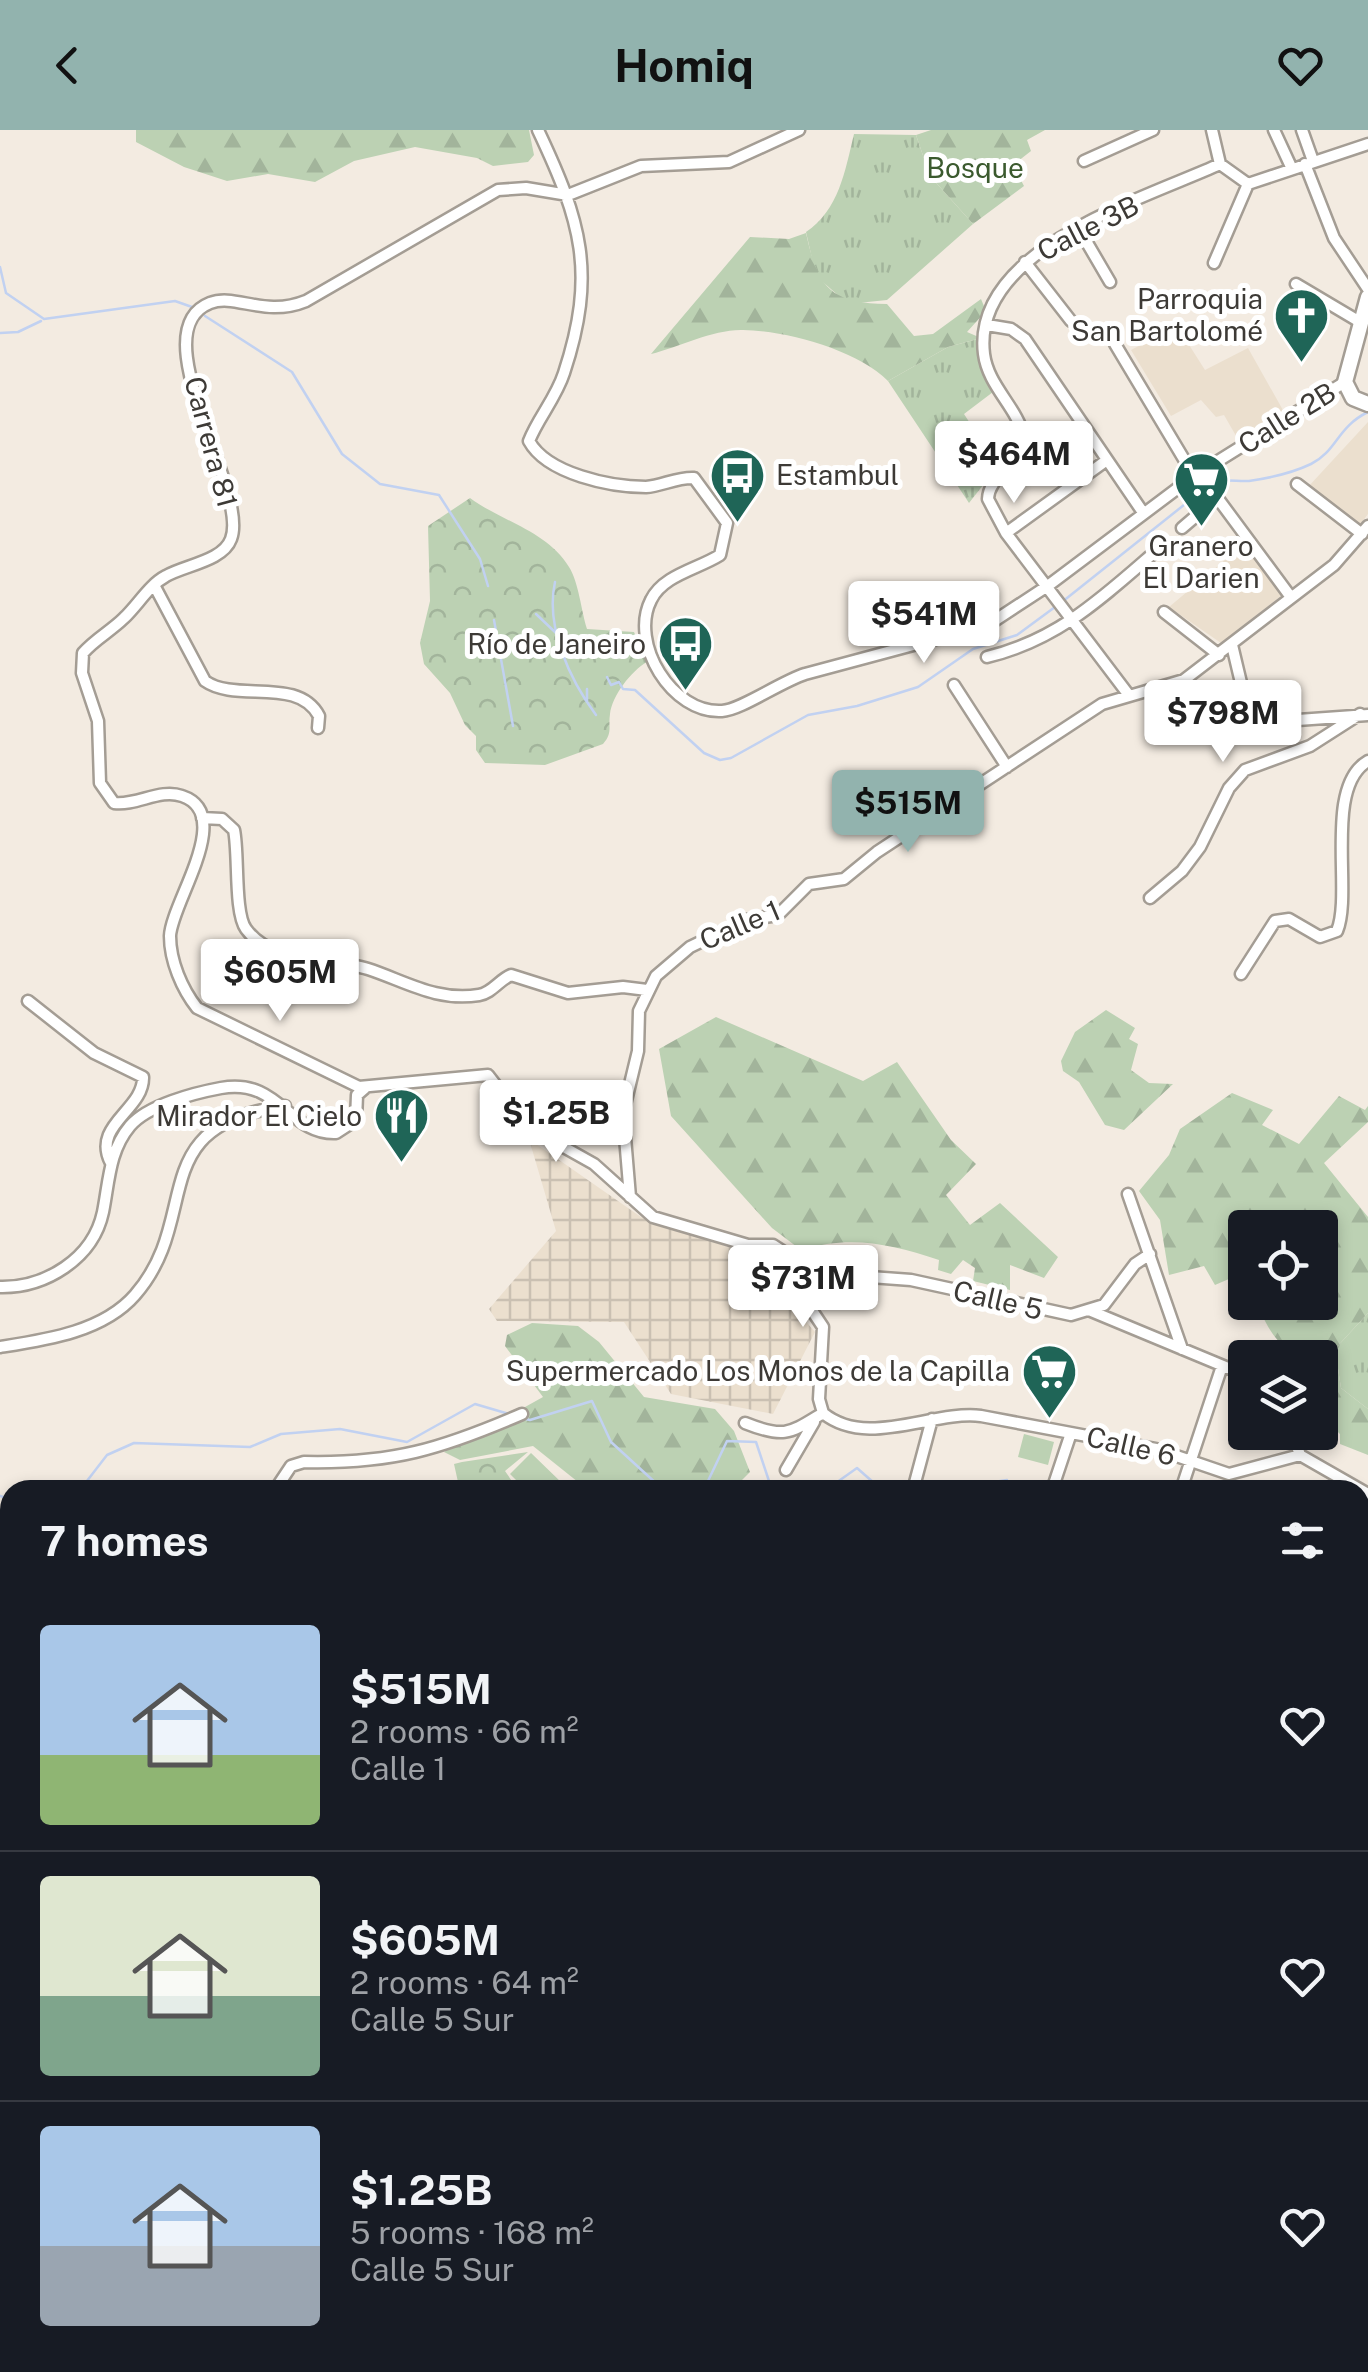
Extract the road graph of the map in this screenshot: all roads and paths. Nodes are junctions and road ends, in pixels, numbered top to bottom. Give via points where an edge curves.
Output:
1 (538, 130) edge
2 (799, 130) edge
3 (1152, 130) edge
4 (1212, 130) edge
5 (1274, 130) edge
6 (1302, 130) edge
7 (1368, 144) edge
8 (1084, 161) dead end
9 (1309, 162) junction
10 (1220, 164) junction
11 (1292, 169) junction
12 (1248, 184) junction
13 (568, 195) junction
14 (1079, 229) junction
15 (1025, 262) junction
16 (1214, 263) dead end
17 (1110, 282) dead end
18 (1296, 284) dead end
19 (1368, 288) edge
20 (1368, 296) edge
21 (1071, 321) dead end
22 (1360, 322) junction
23 (988, 325) junction
24 (1114, 344) dead end
25 (1345, 382) junction
26 (1368, 404) edge
27 (1107, 460) junction
28 (1199, 477) junction
29 (1297, 484) dead end
30 (1215, 495) junction
31 (1142, 512) junction
32 (1182, 528) dead end
33 (1365, 530) edge
34 (1006, 533) junction
35 (1156, 551) dead end
36 (154, 585) junction
37 (1049, 585) junction
38 (1290, 596) junction
39 (950, 608) dead end
40 (1164, 612) dead end
41 (1075, 620) junction
42 (963, 634) junction
43 (1232, 645) junction
44 (1219, 655) junction
45 (988, 657) dead end
46 (954, 684) dead end
47 (1128, 694) junction
48 (1364, 714) edge
49 (318, 728) dead end
50 (1368, 762) edge
51 (1007, 767) junction
52 (202, 818) junction
53 (1150, 898) dead end
54 (1241, 974) dead end
55 (647, 990) junction
56 (28, 1001) dead end
57 (365, 1088) junction
58 (284, 1106) junction
59 (111, 1163) junction
60 (1128, 1194) dead end
61 (630, 1197) junction
62 (748, 1246) junction
63 (1150, 1254) junction
64 (0, 1287) edge
65 (1090, 1311) junction
66 (0, 1347) edge
67 (1182, 1348) junction
68 (1222, 1366) junction
69 (1228, 1368) edge
70 (522, 1414) dead end
71 (820, 1414) junction
72 (932, 1419) junction
73 (745, 1423) dead end
74 (1071, 1433) junction
75 (1298, 1450) edge
76 (1300, 1455) junction
77 (1190, 1460) junction
78 (786, 1470) dead end
79 (282, 1480) edge
80 (916, 1480) edge
81 (1055, 1480) edge
82 (1184, 1480) edge
83 (1344, 1480) edge

1 - 13 street
2 - 13 street via 729,162 641,166
3 - 8 street
4 - 10 street
5 - 11 street
6 - 9 street
7 - 9 street
9 - 11 street
9 - 19 street via 1334,238
10 - 12 street
10 - 14 street, Calle 3B
11 - 12 street
12 - 16 street
13 - 36 street, Carrera 81 via 498,190 306,302 272,310 218,302 198,312 187,352 231,508 232,533 222,550
13 - 42 street, Calle 2B via 583,252 577,314 564,374 530,446 564,467 618,485 694,478 713,498 728,532 720,554 666,582 644,618 650,653 682,699 696,707 734,709 776,683
14 - 15 street, Calle 3B
14 - 17 street
15 - 21 street
15 - 23 street, Calle 3B via 999,288
18 - 22 street
20 - 22 main road
22 - 25 main road
23 - 27 street via 1020,334
23 - 34 street via 984,354 991,378 1024,437 1018,460 988,490
24 - 28 street
25 - 26 main road via 1353,398
25 - 28 street, Calle 2B
27 - 31 street
27 - 34 street
28 - 30 street
28 - 31 street, Calle 2B
29 - 33 street
30 - 32 street
30 - 38 street
31 - 37 street, Calle 2B
33 - 38 street via 1334,565
34 - 37 street
35 - 41 street
36 - 49 street via 205,681 216,689 286,694 320,716
36 - 52 street, Carrera 81 via 83,653 82,673 98,721 100,783 114,804 175,794 189,798
37 - 41 street
37 - 42 street, Calle 2B
38 - 43 street
39 - 42 street
40 - 44 street
41 - 45 street via 1036,644
41 - 47 street
43 - 44 street
43 - 48 street via 1242,687 1238,720 1246,725
44 - 47 street, Calle 1 via 1175,684
46 - 51 street
47 - 51 street, Calle 1
48 - 53 street via 1310,746 1246,770 1182,871
50 - 54 street via 1355,773 1343,821 1338,930 1320,937 1290,919 1276,921
51 - 55 street, Calle 1 via 844,879 812,882 778,915 746,920 690,946
52 - 55 street via 222,818 234,830 242,923 290,956 357,966 415,990 452,994 484,994 511,975 568,993
52 - 57 street via 202,843 170,934 182,982 204,1014
55 - 61 street, Calle 1 via 621,1129
56 - 59 street via 94,1053 144,1077 109,1135
57 - 58 street via 357,1095 356,1120 341,1132 314,1130
57 - 61 street, Calle 5 via 488,1075 528,1127 584,1157
58 - 59 street via 250,1086 193,1096 134,1122
58 - 66 street via 239,1116 192,1148 152,1268 126,1303 73,1332
59 - 64 street via 100,1221 83,1252 48,1278
60 - 63 street
61 - 62 street, Calle 5 via 659,1220
62 - 65 street, Calle 5 via 773,1245 824,1274 911,1280 1056,1314
62 - 71 street via 819,1317
63 - 65 street via 1104,1305
63 - 67 street
65 - 67 street, Calle 5
67 - 68 street, Calle 5
68 - 69 street, Calle 5
68 - 77 street
70 - 79 street via 386,1461 304,1462 291,1466
71 - 72 street, Calle 6 via 862,1426
71 - 73 street via 784,1434
71 - 78 street
72 - 74 street, Calle 6 via 967,1414
72 - 80 street
74 - 77 street, Calle 6
74 - 81 street
75 - 76 street
76 - 77 street, Calle 6 via 1238,1474
76 - 83 street
77 - 82 street

